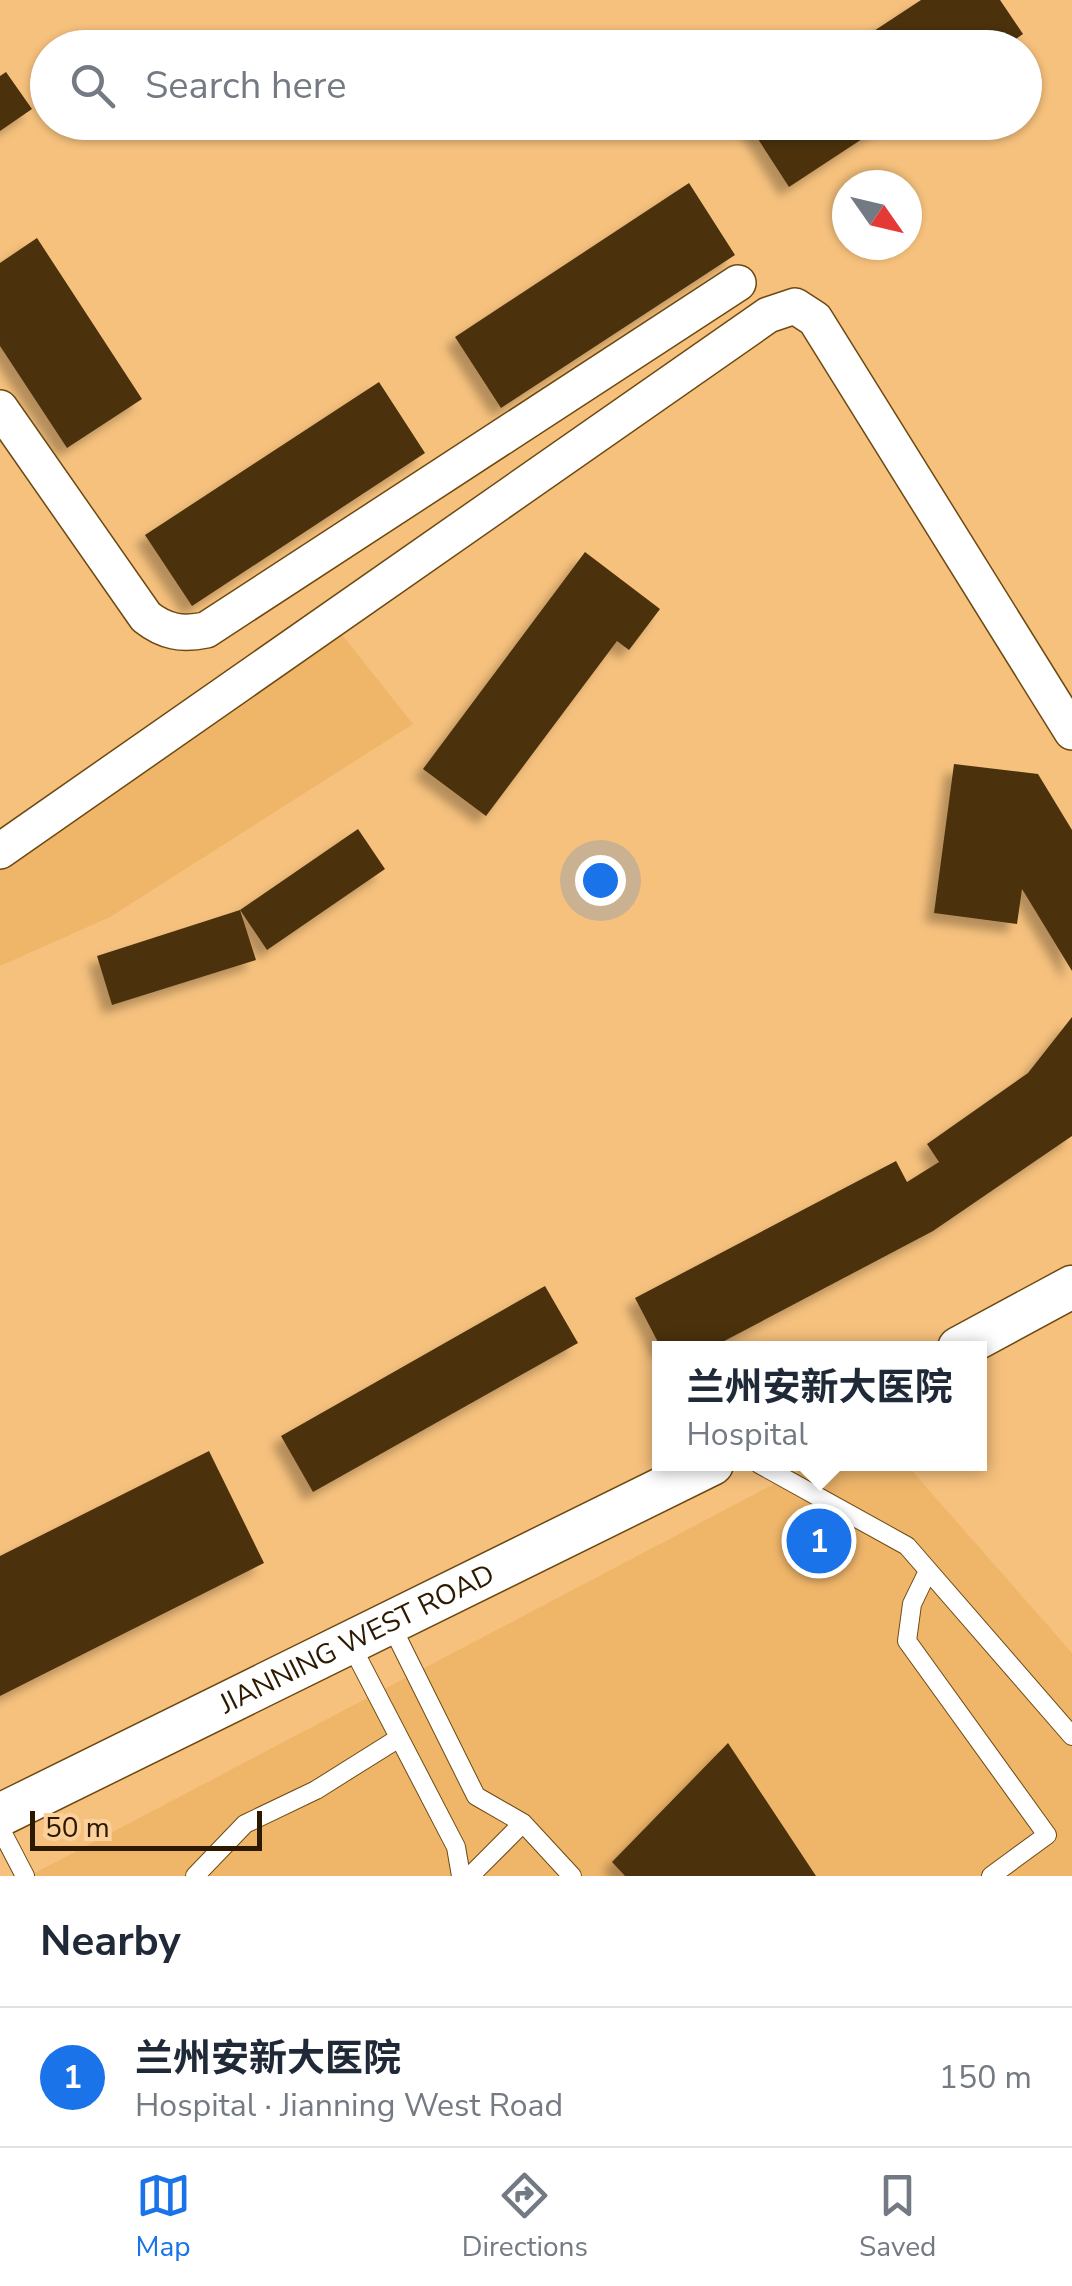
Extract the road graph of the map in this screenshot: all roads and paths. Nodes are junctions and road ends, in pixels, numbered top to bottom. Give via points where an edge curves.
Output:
1 (738, 283) dead end
2 (0, 408) edge
3 (1072, 732) edge
4 (0, 851) edge
5 (1072, 1287) edge
6 (972, 1341) edge
7 (698, 1471) edge
8 (773, 1471) edge
9 (928, 1570) junction
10 (390, 1623) junction
11 (350, 1642) junction
12 (1072, 1736) edge
13 (400, 1738) junction
14 (0, 1815) edge
15 (523, 1823) junction
16 (0, 1828) edge
17 (25, 1876) edge
18 (195, 1876) edge
19 (461, 1876) edge
20 (470, 1876) edge
21 (572, 1876) edge
22 (991, 1876) edge

1 - 2 street via 206,630 192,633 166,630 146,617
3 - 4 street via 815,319 794,306 768,315
5 - 6 street
7 - 10 street, JIANNING WEST ROAD
8 - 9 lane via 907,1546
9 - 12 lane
9 - 22 lane via 912,1604 907,1641 1048,1835
10 - 11 street, JIANNING WEST ROAD
10 - 15 lane via 476,1796
11 - 13 lane
11 - 14 street, JIANNING WEST ROAD
13 - 18 lane via 246,1824
13 - 19 lane via 456,1847
15 - 20 lane
15 - 21 lane
16 - 17 lane

